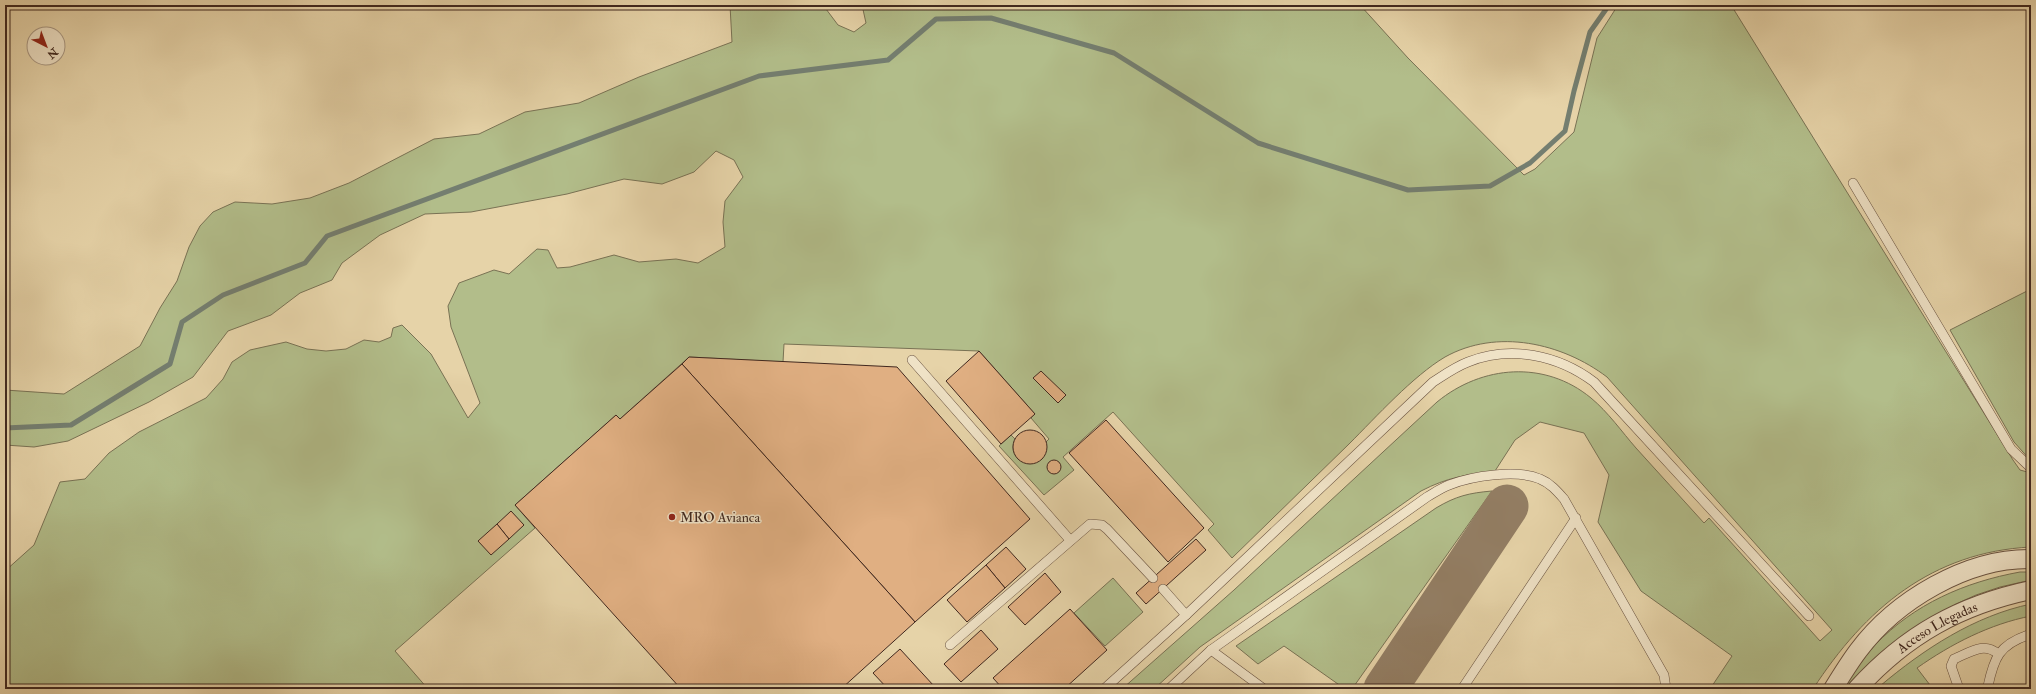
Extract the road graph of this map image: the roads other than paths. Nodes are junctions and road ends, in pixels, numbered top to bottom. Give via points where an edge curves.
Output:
1 (1852, 183) dead end
2 (912, 360) dead end
3 (2031, 468) edge
4 (1576, 518) junction
5 (1070, 540) junction
6 (2031, 559) edge
7 (1152, 578) dead end
8 (1163, 589) dead end
9 (2031, 590) edge
10 (1186, 615) junction
11 (1809, 616) dead end
12 (2031, 639) edge
13 (950, 645) dead end
14 (1211, 650) junction
15 (1998, 654) junction
16 (1104, 689) edge
17 (1169, 689) edge
18 (1264, 689) edge
19 (1462, 689) edge
20 (1666, 689) edge
21 (1833, 689) edge
22 (1857, 689) edge
23 (1959, 689) edge
24 (1989, 689) edge

1 - 3 lane via 2011,449
2 - 5 lane
4 - 14 lane via 1553,487 1540,479 1518,475 1484,476 1448,485 1427,497
4 - 19 lane
4 - 20 lane via 1664,675
5 - 7 lane via 1090,524 1102,525
5 - 13 lane
6 - 21 street via 1974,569 1921,593 1873,633 1858,650
8 - 10 lane
9 - 22 street, Acceso Llegadas via 1989,600 1925,631 1885,660
10 - 11 lane via 1433,382 1469,361 1507,353 1546,357 1565,364 1594,382
10 - 16 lane
12 - 15 lane via 2028,635 2015,639
14 - 17 lane
14 - 18 lane
15 - 23 lane via 1989,648 1979,648 1954,659 1951,666
15 - 24 lane via 1991,670

